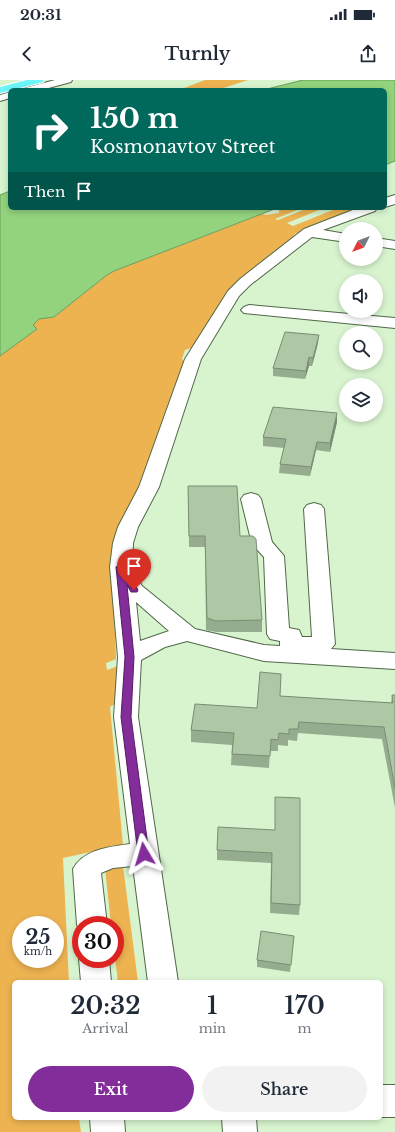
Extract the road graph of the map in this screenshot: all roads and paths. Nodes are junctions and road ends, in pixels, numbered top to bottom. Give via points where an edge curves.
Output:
1 (17, 80) edge
2 (39, 80) edge
3 (67, 80) edge
4 (0, 84) edge
5 (37, 88) edge
6 (0, 90) edge
7 (364, 210) edge
8 (309, 232) junction
9 (339, 237) edge
10 (383, 243) edge
11 (395, 244) edge
12 (249, 310) dead end
13 (395, 323) edge
14 (251, 499) dead end
15 (314, 510) dead end
16 (120, 567) junction
17 (187, 634) junction
18 (292, 649) junction
19 (130, 657) junction
20 (395, 661) edge
21 (144, 854) junction
22 (91, 916) edge
23 (95, 968) edge
24 (96, 980) edge
25 (163, 980) edge
26 (383, 1101) edge
27 (395, 1101) edge
28 (107, 1120) edge
29 (239, 1120) edge
30 (108, 1132) edge
31 (240, 1132) edge

1 - 4 main road
2 - 6 main road
3 - 5 street
7 - 8 street
8 - 9 street
8 - 16 street via 233,294 193,359 149,487 128,527
10 - 11 street
12 - 13 street
14 - 18 street via 262,544 274,556 278,634 291,635
15 - 18 street via 324,644
16 - 17 street via 134,590
16 - 19 street
17 - 18 street via 264,653
17 - 19 street via 162,639
18 - 20 street
19 - 21 street via 126,717
21 - 22 street via 90,864 87,869
21 - 25 street
23 - 24 street
26 - 27 street
28 - 30 street
29 - 31 street

